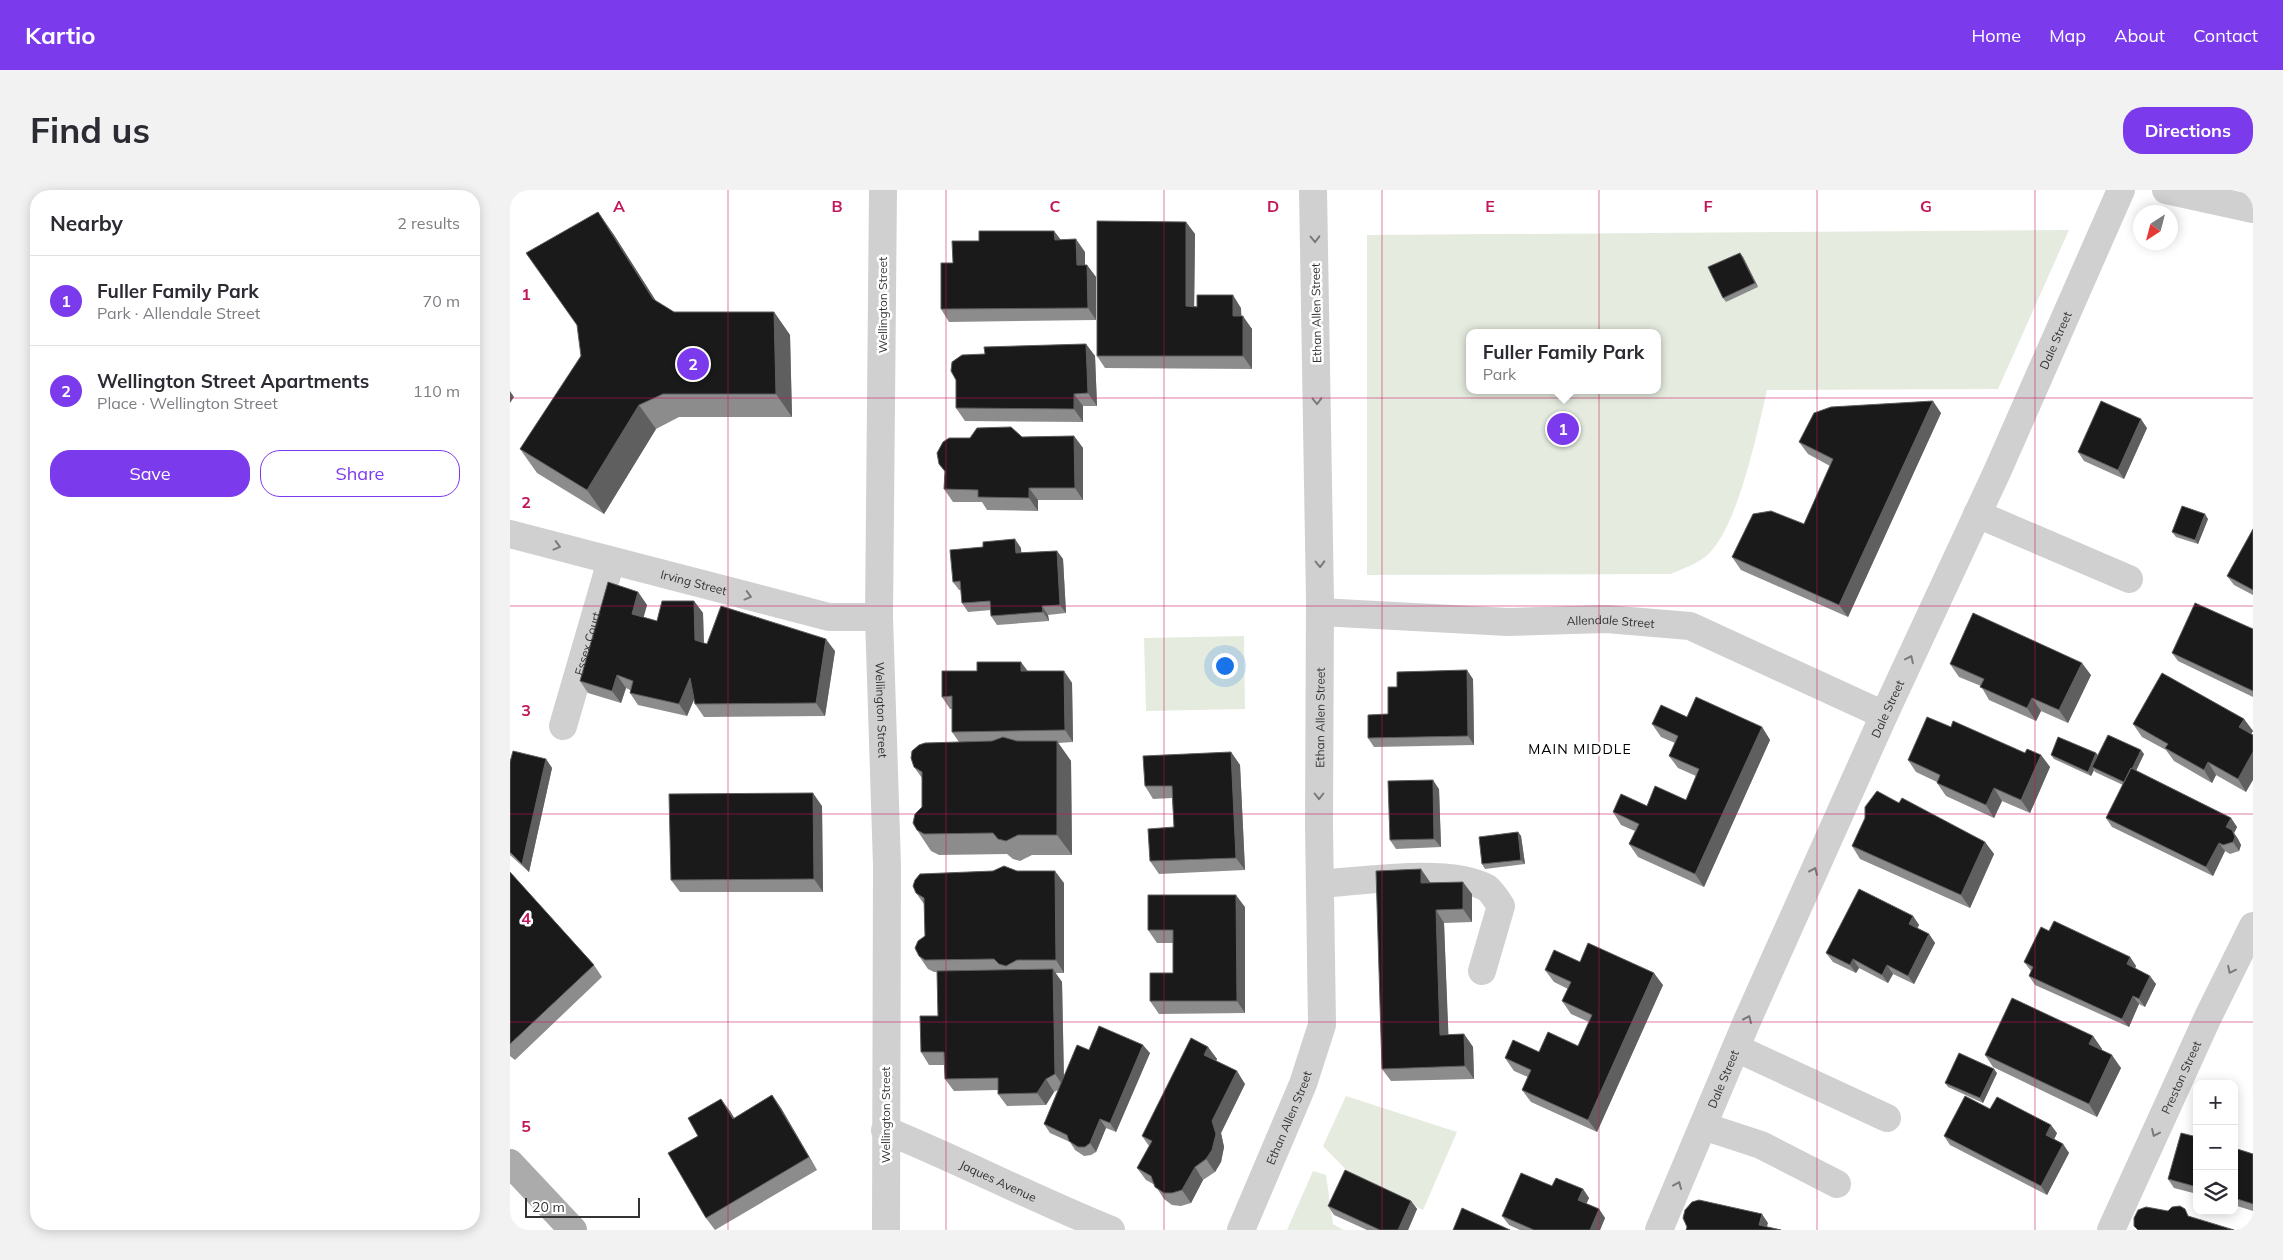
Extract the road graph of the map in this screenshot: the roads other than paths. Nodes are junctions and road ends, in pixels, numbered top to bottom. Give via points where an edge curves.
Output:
1 (883, 190) edge
2 (1313, 190) edge
3 (2122, 190) edge
4 (2166, 190) edge
5 (2253, 209) edge
6 (1977, 514) junction
7 (510, 534) edge
8 (611, 561) junction
9 (2129, 579) dead end
10 (1320, 612) junction
11 (879, 617) junction
12 (1884, 714) junction
13 (563, 726) dead end
14 (1320, 884) junction
15 (2253, 926) edge
16 (1482, 971) dead end
17 (1736, 1048) junction
18 (1887, 1118) dead end
19 (1703, 1126) junction
20 (885, 1130) junction
21 (510, 1162) edge
22 (1837, 1184) dead end
23 (573, 1230) edge
24 (886, 1230) edge
25 (1110, 1230) edge
26 (1241, 1230) edge
27 (1659, 1230) edge
28 (2111, 1230) edge

1 - 11 street, Wellington Street
2 -> 10 street, Ethan Allen Street
3 - 6 street, Dale Street
4 - 5 street
6 - 9 street
12 -> 6 street, Dale Street
7 -> 8 street, Irving Street
8 -> 11 street, Irving Street via 830,617
8 - 13 street, Essex Court
10 - 12 street, Allendale Street via 1508,622 1606,620 1690,626
10 -> 14 street, Ethan Allen Street
11 - 20 street, Wellington Street via 887,865
17 -> 12 street, Dale Street
14 - 16 street via 1425,877 1465,880 1488,889 1501,906
14 - 26 street, Ethan Allen Street via 1322,1025 1303,1084
15 -> 28 street, Preston Street
17 - 18 street
17 - 19 street, Dale Street
19 - 22 street via 1761,1145
27 -> 19 street, Dale Street
20 - 24 street, Wellington Street
20 - 25 street, Jaques Avenue
21 - 23 main road

